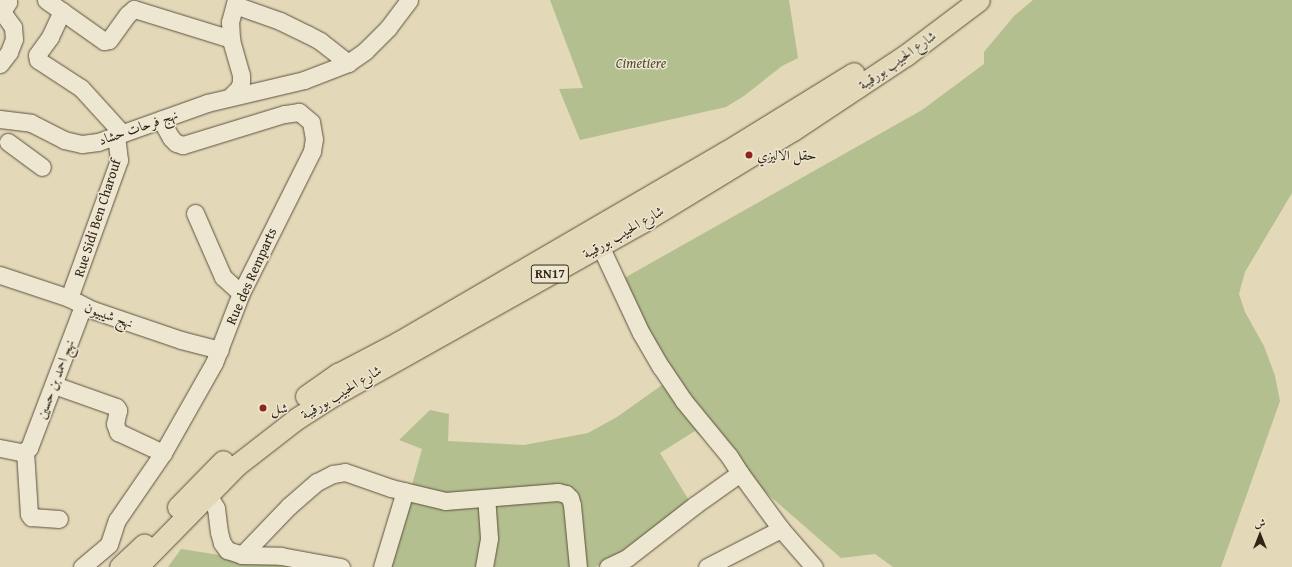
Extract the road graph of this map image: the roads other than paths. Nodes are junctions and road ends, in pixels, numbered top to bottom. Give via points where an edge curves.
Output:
1 (6, 0) edge
2 (46, 0) edge
3 (409, 0) edge
4 (960, 0) edge
5 (979, 0) edge
6 (235, 2) edge
7 (62, 11) junction
8 (230, 39) junction
9 (348, 63) junction
10 (0, 64) edge
11 (230, 97) junction
12 (4, 119) edge
13 (161, 120) junction
14 (119, 135) junction
15 (4, 147) edge
16 (42, 167) dead end
17 (195, 213) dead end
18 (596, 238) junction
19 (0, 275) edge
20 (241, 293) junction
21 (76, 302) junction
22 (220, 350) junction
23 (54, 385) junction
24 (0, 448) edge
25 (25, 451) junction
26 (163, 454) junction
27 (740, 473) junction
28 (204, 489) junction
29 (405, 492) junction
30 (486, 499) junction
31 (59, 519) dead end
32 (781, 529) junction
33 (242, 555) junction
34 (82, 567) edge
35 (120, 567) edge
36 (137, 567) edge
37 (341, 567) edge
38 (382, 567) edge
39 (484, 567) edge
40 (578, 567) edge
41 (608, 567) edge
42 (707, 567) edge
43 (814, 567) edge

1 - 10 street via 8,2 2,12 13,27 14,39
2 - 7 street
3 - 9 street, نهج فرحات حشاد via 388,28 365,51
4 - 18 main road, شارع الحبيب بورقيبة / RN17 via 893,48
5 - 18 main road, شارع الحبيب بورقيبة / RN17 via 906,55 793,130
6 - 8 street via 230,22
6 - 9 street via 307,34
7 - 8 street via 104,41 108,40 134,10
7 - 14 street via 37,55 38,60 81,88
8 - 11 street via 241,74 239,88
9 - 11 street, نهج فرحات حشاد via 304,80
11 - 13 street, نهج فرحات حشاد
12 - 14 street, نهج فرحات حشاد via 30,123 64,140 82,144
12 - 15 street
13 - 14 street, نهج فرحات حشاد
13 - 20 street, Rue des Remparts via 171,138 183,145 284,114 299,112 311,122 314,139 312,151
14 - 21 street, Rue Sidi Ben Charouf via 119,160
15 - 16 street
17 - 20 street via 223,277
18 - 27 street via 617,286 661,367 683,400
18 - 28 main road, شارع الحبيب بورقيبة / RN17 via 321,403 264,442
19 - 21 street, نهج شيبيون
20 - 22 street, Rue des Remparts
21 - 22 street, نهج شيبيون via 181,340
21 - 23 street, نهج احمد بن حسين
22 - 26 street, Rue des Remparts
23 - 25 street, نهج احمد بن حسين via 29,448
23 - 26 street via 116,407 118,410 115,424 118,432
24 - 25 street
25 - 31 street via 29,514 31,517
26 - 34 street, Rue des Remparts via 117,520 109,544
27 - 32 street
27 - 41 street via 627,558
28 - 33 street via 216,508 222,544 227,550
28 - 35 main road, شارع الحبيب بورقيبة / RN17
28 - 36 main road, شارع الحبيب بورقيبة / RN17
29 - 30 street via 445,501
29 - 33 street via 345,472 333,474 317,482 289,506
29 - 38 street
30 - 39 street via 489,538
30 - 40 street via 558,492 566,494 572,505
32 - 42 street
32 - 43 street
33 - 37 street via 281,556

